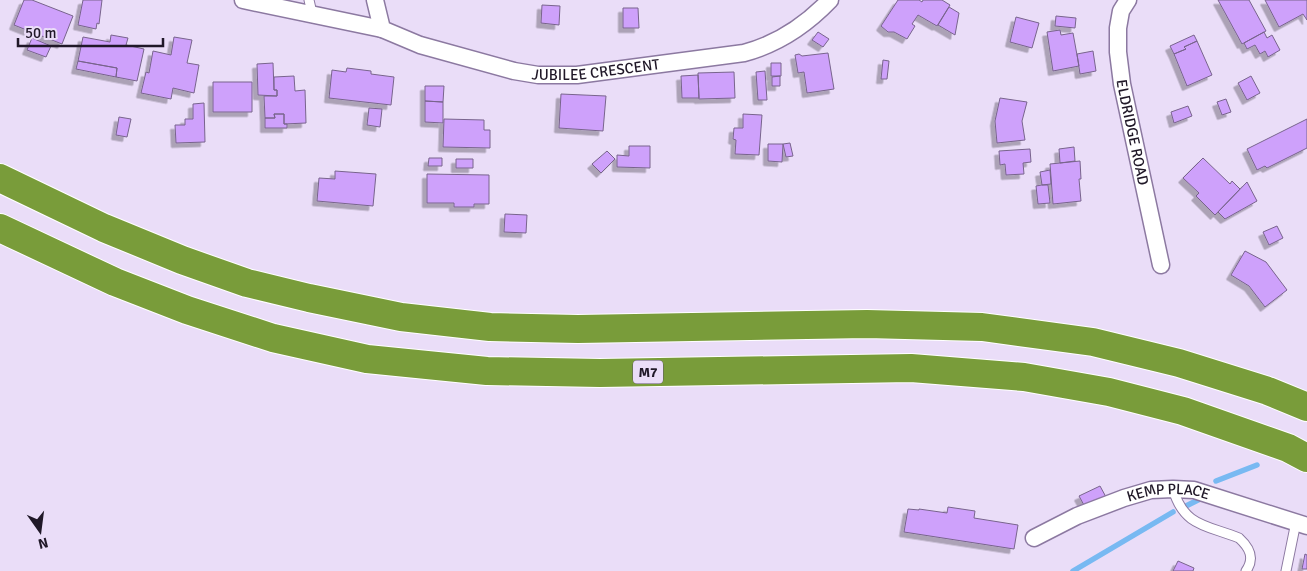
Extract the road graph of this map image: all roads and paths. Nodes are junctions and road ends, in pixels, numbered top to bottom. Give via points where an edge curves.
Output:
1 (243, 0) edge
2 (375, 0) edge
3 (830, 0) edge
4 (1128, 0) edge
5 (310, 6) edge
6 (382, 29) junction
7 (0, 178) edge
8 (0, 228) edge
9 (1161, 266) dead end
10 (1307, 407) edge
11 (1307, 458) edge
12 (1173, 489) junction
13 (1301, 524) edge
14 (1034, 538) dead end
15 (1246, 571) edge
16 (1286, 571) edge

1 - 5 street, JUBILEE CRESCENT
2 - 6 street
3 - 6 street, JUBILEE CRESCENT via 795,30 761,48 715,58 577,75 514,71 420,44
4 - 9 street, ELDRIDGE ROAD via 1121,11 1118,52
5 - 6 street, JUBILEE CRESCENT via 322,17
7 - 10 highway via 104,228 192,264 309,298 401,316 490,327 578,329 866,324 982,327 1093,342 1179,363 1268,390
8 - 11 highway, M7 via 115,282 187,310 273,338 367,359 487,371 600,373 911,368 1024,377 1109,392 1183,411 1288,448
12 - 13 street, KEMP PLACE via 1194,490
12 - 14 street, KEMP PLACE via 1151,490 1124,498 1077,516
12 - 15 lane via 1177,502 1191,520 1239,538 1245,544 1251,556
13 - 16 lane

